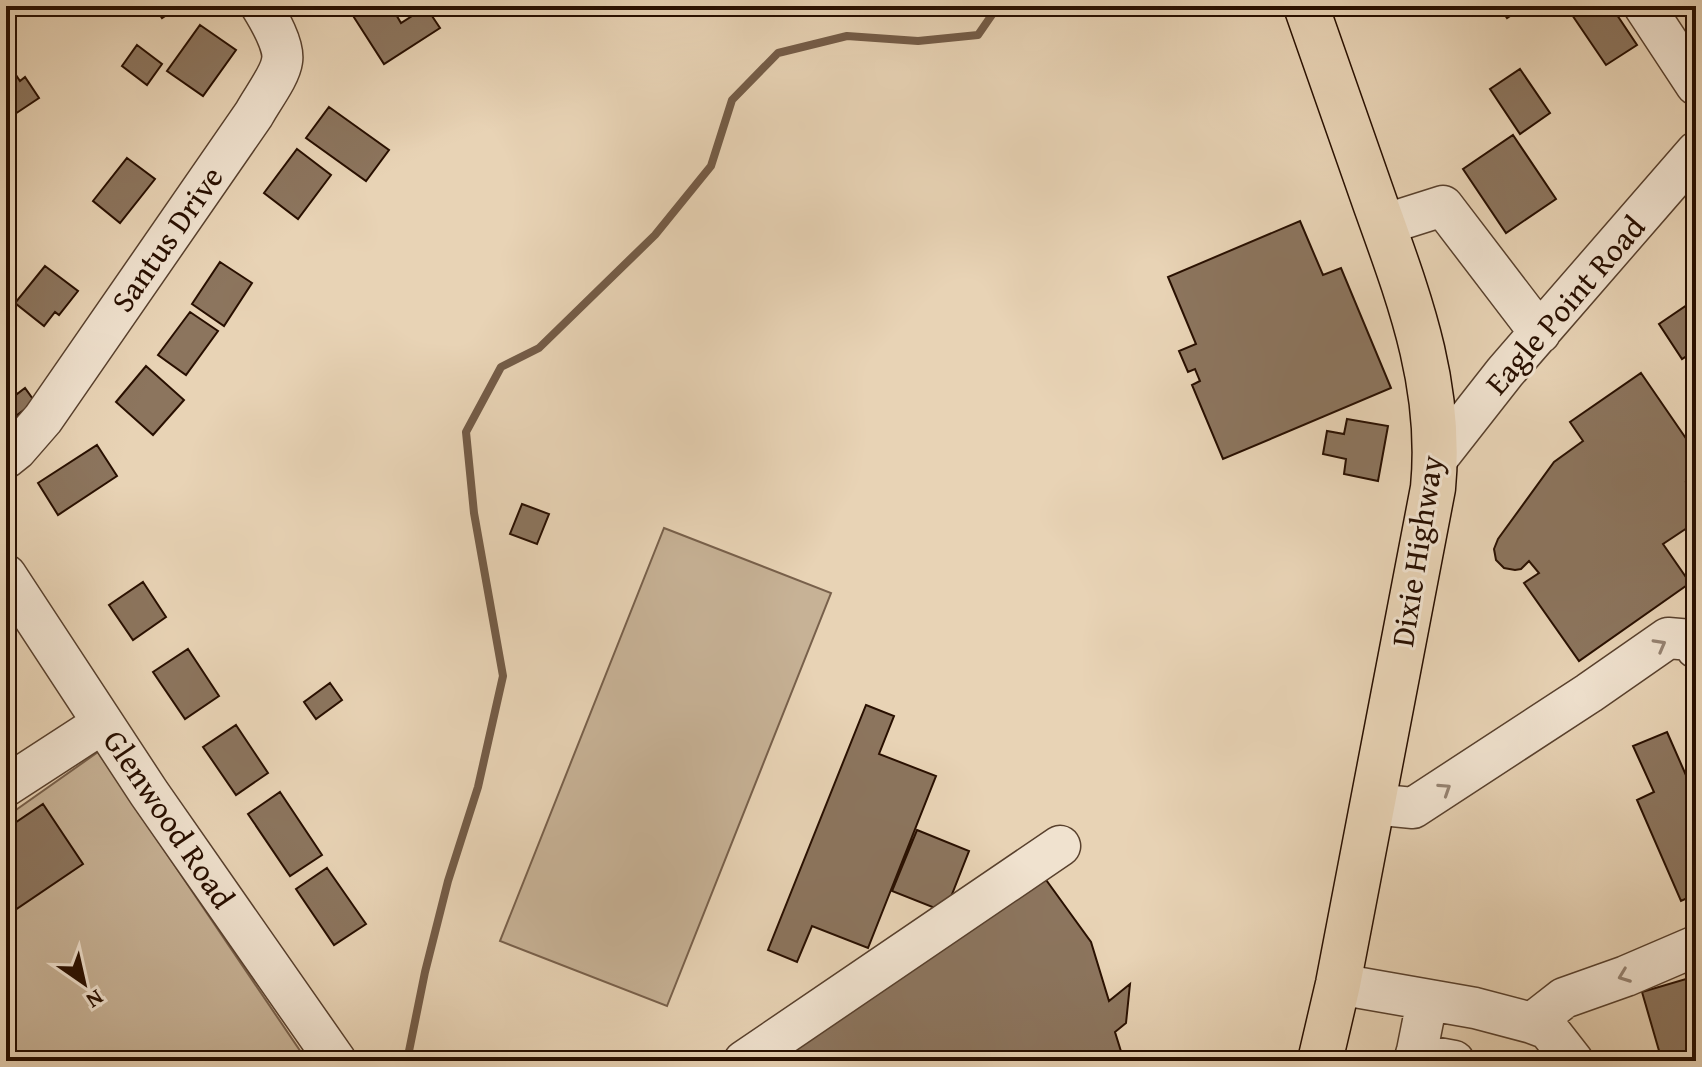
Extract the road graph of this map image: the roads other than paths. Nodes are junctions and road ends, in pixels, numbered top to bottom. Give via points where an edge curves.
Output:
1 (261, 6) edge
2 (1306, 6) edge
3 (1644, 6) edge
4 (1696, 85) edge
5 (1696, 152) edge
6 (1383, 225) junction
7 (1540, 333) junction
8 (6, 458) edge
9 (1436, 460) junction
10 (6, 575) edge
11 (1696, 648) edge
12 (103, 723) junction
13 (6, 786) edge
14 (1372, 804) junction
15 (1060, 846) dead end
16 (1696, 946) edge
17 (1338, 984) junction
18 (1427, 1001) junction
19 (1532, 1023) junction
20 (1428, 1059) edge
21 (336, 1061) edge
22 (744, 1061) edge
23 (1320, 1061) edge
24 (1573, 1061) edge

1 - 8 street, Santus Drive via 283,59 275,78 43,419
2 - 6 main road, Dixie Highway
3 - 4 street
5 - 7 street, Eagle Point Road
6 - 7 street via 1443,206
6 - 9 main road, Dixie Highway via 1415,316 1433,403
7 - 9 street, Eagle Point Road
9 - 14 main road, Dixie Highway
10 - 12 street, Glenwood Road
14 -> 11 street via 1413,808 1668,638 1691,640
12 - 13 street
12 - 21 street, Glenwood Road
14 - 17 main road, Dixie Highway
15 - 22 street
16 -> 19 street via 1564,998
17 - 18 street
17 - 23 main road, Dixie Highway
18 - 19 street
18 - 20 street
19 - 24 street via 1548,1029

